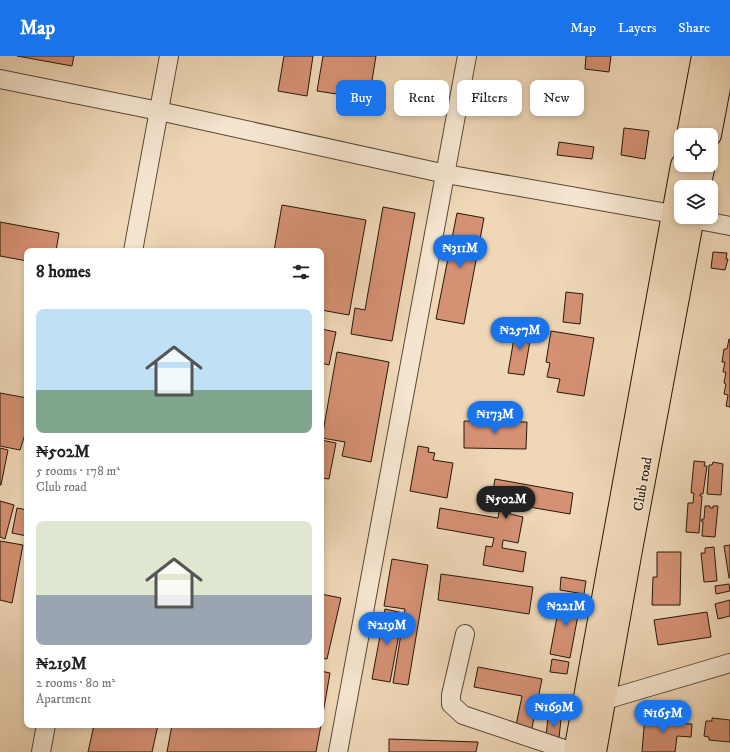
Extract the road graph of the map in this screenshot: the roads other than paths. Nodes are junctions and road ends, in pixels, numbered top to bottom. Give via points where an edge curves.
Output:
1 (169, 56) edge
2 (467, 56) edge
3 (702, 56) edge
4 (725, 56) edge
5 (0, 79) edge
6 (159, 111) junction
7 (689, 128) edge
8 (711, 128) edge
9 (446, 174) junction
10 (674, 215) edge
11 (684, 224) edge
12 (718, 224) edge
13 (730, 226) edge
14 (679, 240) junction
15 (135, 248) edge
16 (466, 634) dead end
17 (730, 663) edge
18 (605, 700) junction
19 (45, 728) edge
20 (41, 752) edge
21 (338, 752) edge
22 (574, 752) edge
23 (596, 752) edge

1 - 6 street
2 - 9 street
3 - 7 main road
4 - 8 main road
5 - 6 street
6 - 9 street
6 - 15 street
9 - 10 street
9 - 21 street
11 - 14 main road
12 - 13 street
14 - 18 main road, Club road via 635,527
14 - 22 main road
16 - 22 street via 450,696 451,704 463,715
17 - 18 street
18 - 23 main road, Club road
19 - 20 street

